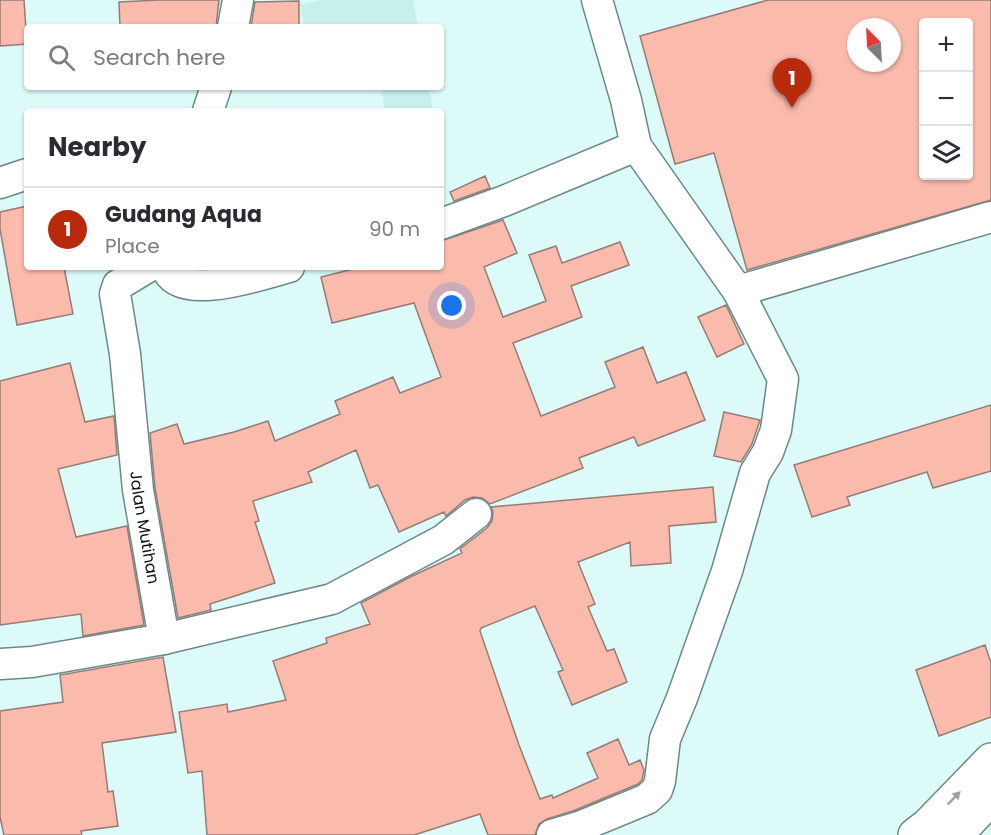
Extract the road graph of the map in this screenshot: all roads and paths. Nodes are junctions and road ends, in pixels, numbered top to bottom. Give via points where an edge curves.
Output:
1 (238, 0) edge
2 (597, 0) edge
3 (234, 24) edge
4 (215, 90) edge
5 (209, 108) edge
6 (636, 146) junction
7 (24, 175) edge
8 (0, 183) edge
9 (991, 217) edge
10 (444, 223) edge
11 (143, 270) edge
12 (167, 270) edge
13 (277, 270) edge
14 (738, 291) junction
15 (477, 514) dead end
16 (164, 639) junction
17 (0, 664) edge
18 (991, 760) edge
19 (991, 798) edge
20 (552, 835) edge
21 (915, 835) edge
22 (956, 835) edge

1 - 3 street
2 - 6 street
4 - 5 street
6 - 10 street
6 - 14 street
7 - 8 street
9 - 14 street
11 - 16 street, Jalan Mutihan via 118,285 115,294 138,490
12 - 13 street via 183,283 213,286
14 - 20 street via 783,379 776,430 754,473 727,571 665,739 657,790 647,799
15 - 16 street via 444,540 332,599
16 - 17 street
21 -> 18 main road
19 - 22 main road

